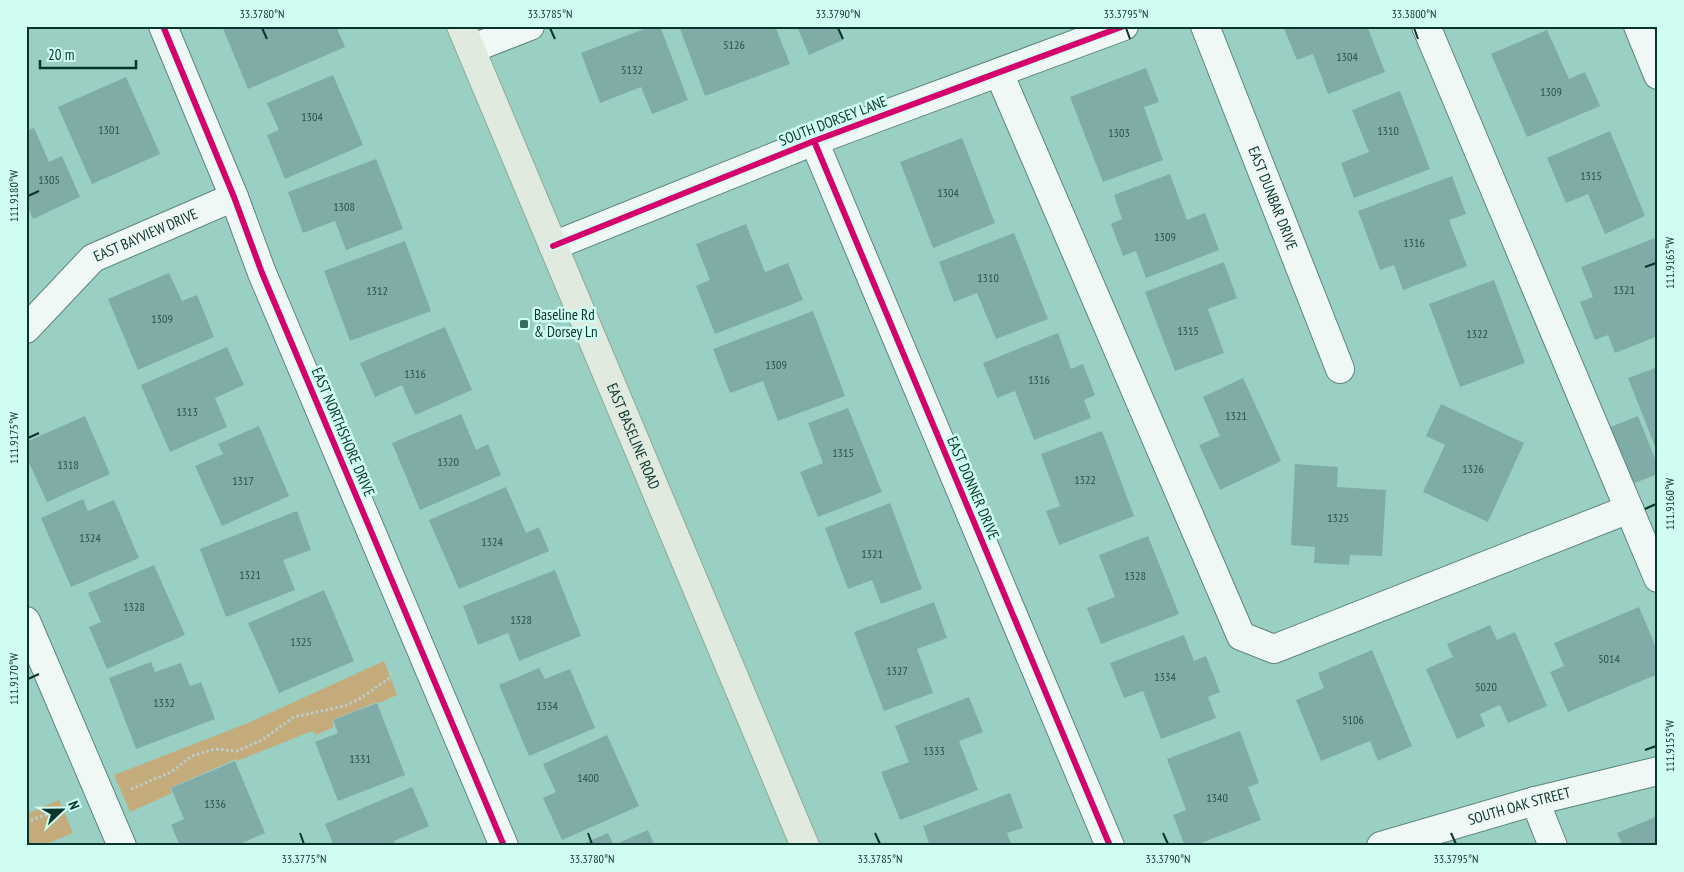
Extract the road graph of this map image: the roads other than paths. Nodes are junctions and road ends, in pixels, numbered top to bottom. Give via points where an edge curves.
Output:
1 (163, 26) edge
2 (530, 26) edge
3 (1124, 26) edge
4 (1205, 26) edge
5 (1426, 26) edge
6 (1638, 26) edge
7 (466, 38) edge
8 (1000, 72) junction
9 (1658, 74) edge
10 (814, 141) junction
11 (234, 197) junction
12 (553, 246) junction
13 (26, 329) edge
14 (1340, 369) dead end
15 (1629, 509) junction
16 (1658, 578) edge
17 (26, 621) edge
18 (1658, 771) edge
19 (1535, 800) junction
20 (122, 846) edge
21 (504, 846) edge
22 (805, 846) edge
23 (1110, 846) edge
24 (1381, 846) edge
25 (1553, 846) edge

1 - 11 street, EAST NORTHSHORE DRIVE
2 - 7 street
3 - 8 street, SOUTH DORSEY LANE
4 - 14 street, EAST DUNBAR DRIVE
5 - 15 street
6 - 9 street
7 - 12 main road, EAST BASELINE ROAD
8 - 10 street, SOUTH DORSEY LANE
8 - 15 street via 1241,636 1274,649
10 - 12 street, SOUTH DORSEY LANE
10 - 23 street, EAST DONNER DRIVE
11 - 13 street, EAST BAYVIEW DRIVE via 93,258
11 - 21 street, EAST NORTHSHORE DRIVE via 262,273
12 - 22 main road, EAST BASELINE ROAD
15 - 16 street
17 - 20 street
18 - 19 street, SOUTH OAK STREET
19 - 24 street, SOUTH OAK STREET
19 - 25 street

